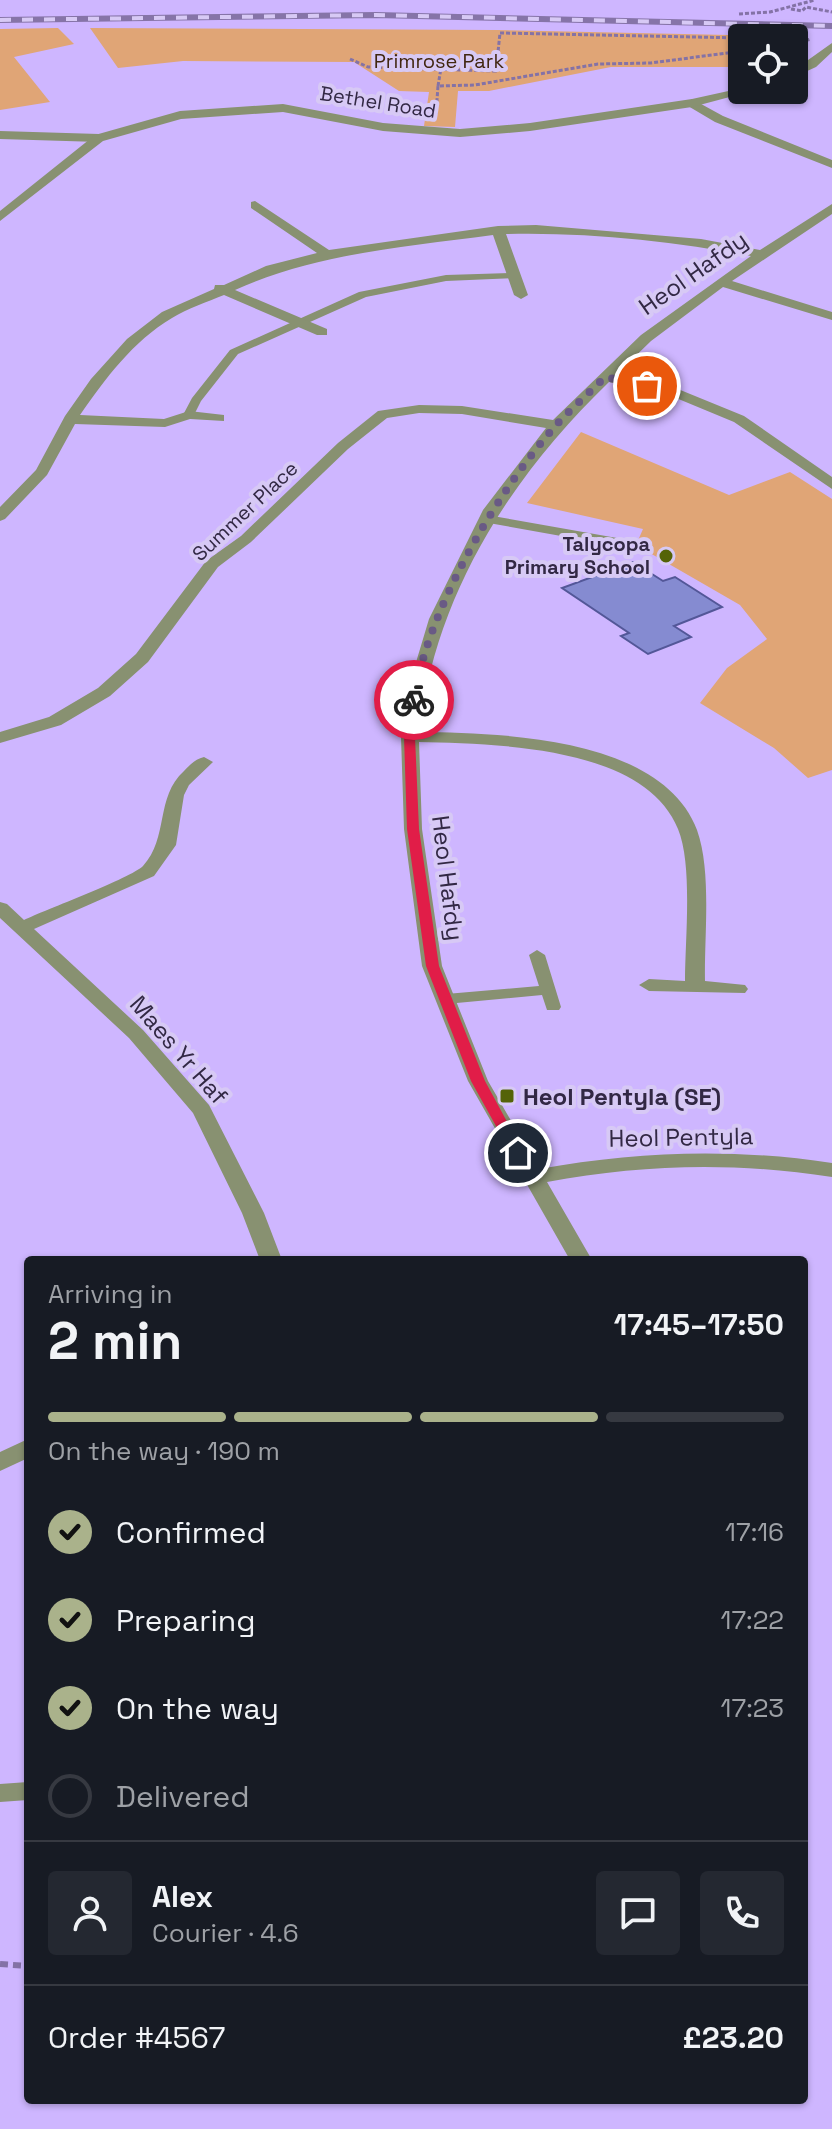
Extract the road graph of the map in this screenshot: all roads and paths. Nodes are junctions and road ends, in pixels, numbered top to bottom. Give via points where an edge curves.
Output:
1 (817, 0) edge
2 (786, 9) junction
3 (813, 9) junction
4 (832, 12) edge
5 (739, 14) dead end
6 (728, 38) edge
7 (728, 51) edge
8 (830, 51) edge
9 (350, 59) dead end
10 (808, 65) edge
11 (441, 68) junction
12 (438, 86) junction
13 (728, 95) edge
14 (692, 103) junction
15 (434, 133) junction
16 (0, 135) edge
17 (99, 138) junction
18 (832, 164) edge
19 (255, 205) dead end
20 (832, 208) edge
21 (0, 217) edge
22 (498, 230) junction
23 (327, 254) junction
24 (764, 255) junction
25 (514, 276) junction
26 (721, 282) junction
27 (220, 288) junction
28 (521, 295) dead end
29 (832, 316) edge
30 (299, 322) junction
31 (322, 332) dead end
32 (605, 377) junction
33 (189, 415) junction
34 (219, 418) dead end
35 (70, 419) junction
36 (556, 425) junction
37 (832, 484) edge
38 (0, 516) edge
39 (487, 519) junction
40 (617, 542) dead end
41 (410, 737) junction
42 (0, 738) edge
43 (204, 762) dead end
44 (0, 908) edge
45 (21, 928) junction
46 (537, 955) dead end
47 (649, 985) dead end
48 (695, 987) junction
49 (738, 989) dead end
50 (548, 990) junction
51 (446, 999) junction
52 (553, 1007) dead end
53 (832, 1170) edge
54 (531, 1178) junction
55 (269, 1256) edge
56 (577, 1256) edge
57 (24, 1450) edge
58 (0, 1462) edge
59 (24, 1791) edge
60 (0, 1793) edge
61 (0, 1964) edge
62 (24, 1966) edge

1 - 2 path
1 - 3 path
2 - 3 path
2 - 5 path
3 - 4 path
6 - 11 path via 500,33 496,71
7 - 12 path
8 - 10 street
9 - 11 path via 368,67
11 - 12 path
12 - 15 path
13 - 14 street, Bethel Road
14 - 15 street, Bethel Road via 504,130
14 - 18 street
15 - 17 street, Bethel Road via 255,108 180,115
16 - 17 street, Bethel Road
17 - 21 street
19 - 23 street
20 - 24 street, Heol Hafdy
22 - 23 street
22 - 24 street via 644,238
22 - 25 street
23 - 27 street
24 - 26 street, Heol Hafdy
25 - 28 street
25 - 30 lane via 446,278 363,294
26 - 29 street
26 - 32 street, Heol Hafdy via 646,338
27 - 30 street
27 - 35 street via 167,315 132,342
30 - 31 street
30 - 33 lane via 234,352
32 - 36 street, Heol Hafdy
32 - 37 street via 668,390 739,419
33 - 34 street
33 - 35 street via 165,423
35 - 38 street via 42,472
36 - 39 street, Heol Hafdy
36 - 42 street, Summer Place via 462,410 383,414 212,564 142,658 104,692 55,721
39 - 40 lane
39 - 41 street, Heol Hafdy via 437,619 416,689
41 - 48 street via 501,738 548,746 619,766 649,783 672,806 689,838
41 - 51 street, Heol Hafdy via 413,829 432,966
43 - 45 street via 175,795 167,845 148,872
44 - 45 street, Maes Yr Haf
45 - 55 street, Maes Yr Haf via 136,1034 202,1110
46 - 50 lane
47 - 48 street
48 - 49 street
50 - 51 lane
50 - 52 lane
51 - 54 street, Heol Hafdy via 478,1081
53 - 54 street, Heol Pentyla via 743,1159 670,1158 613,1161
54 - 56 street, Heol Hafdy
57 - 58 street
59 - 60 lane
61 - 62 path

